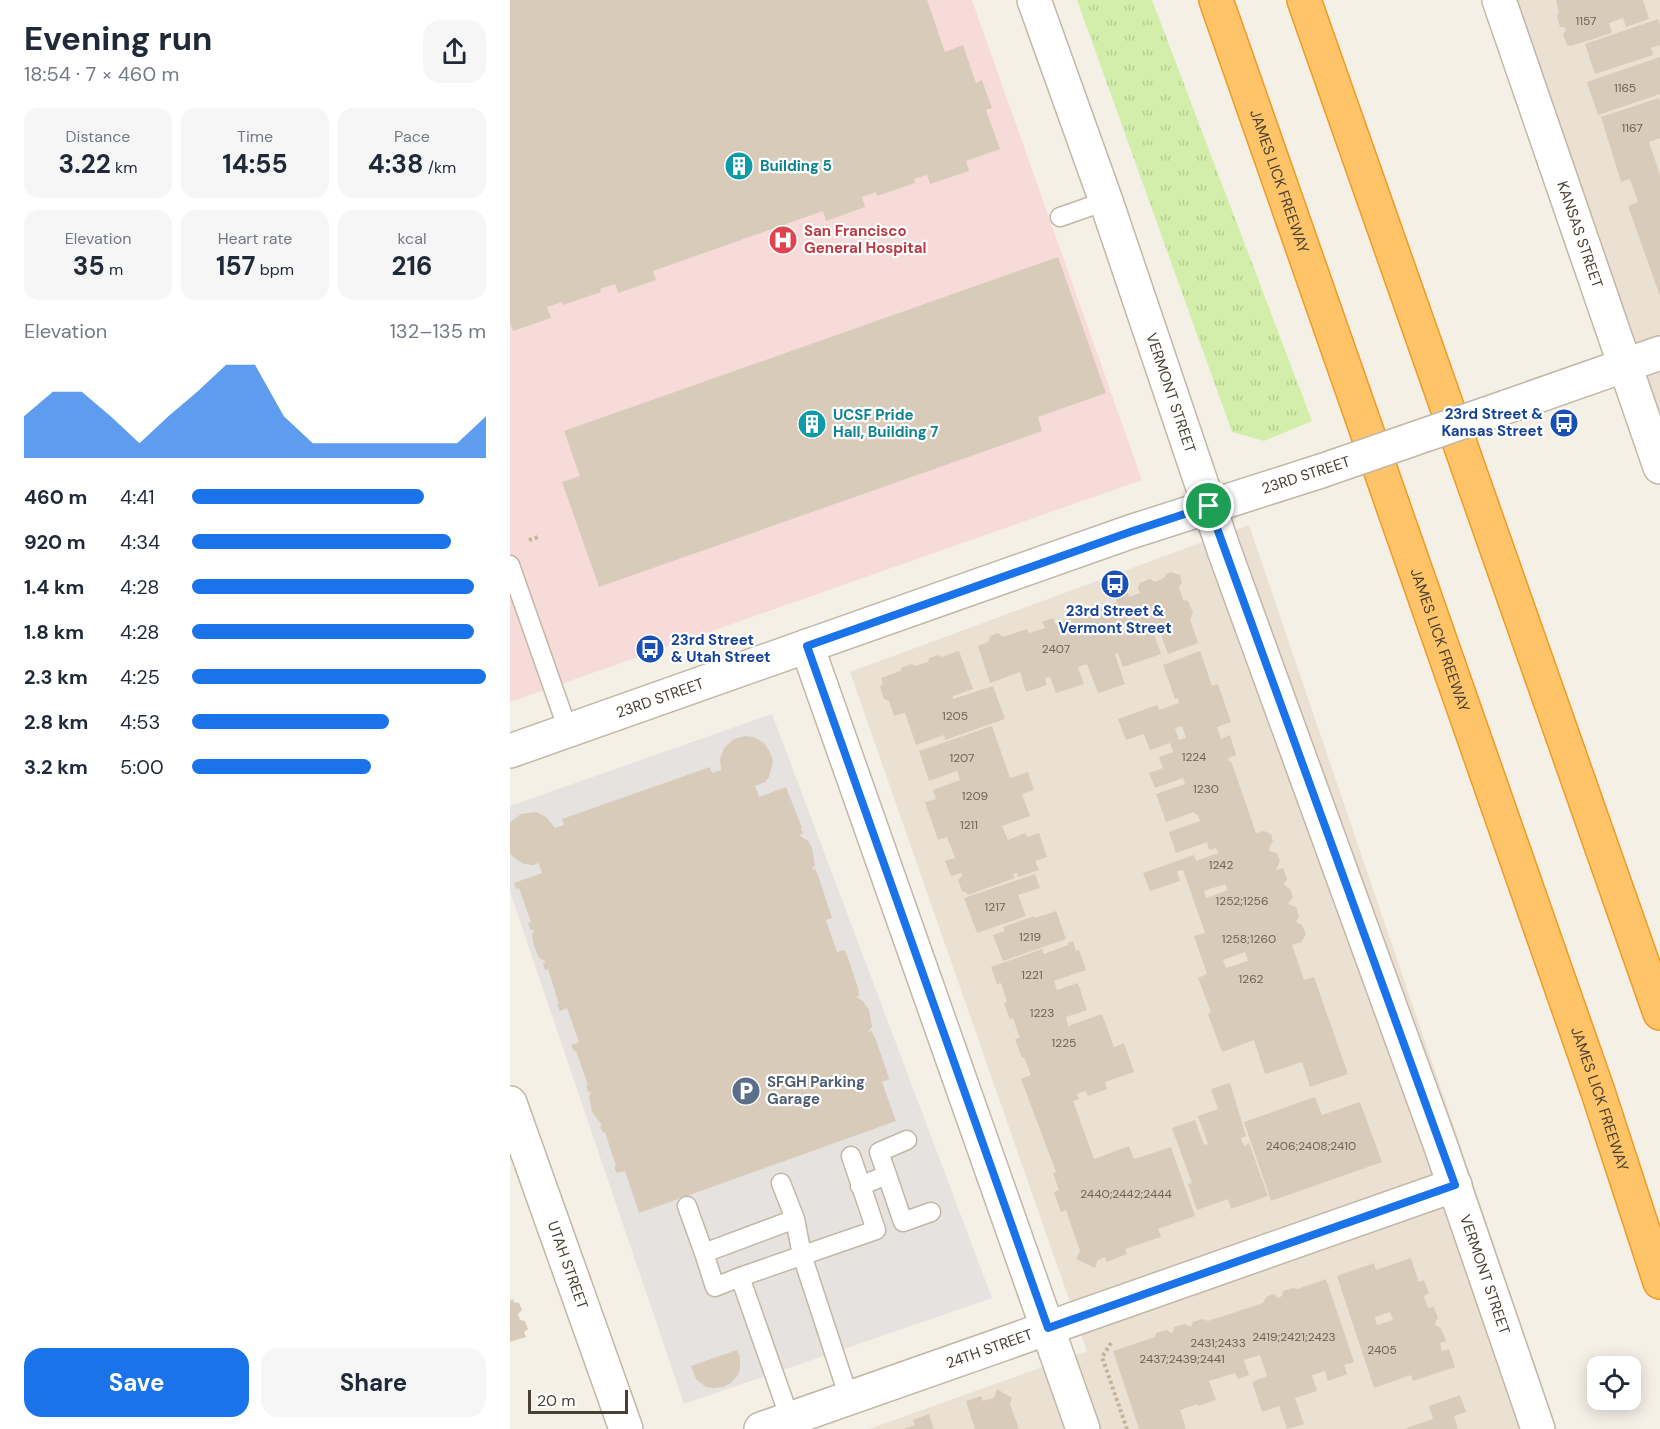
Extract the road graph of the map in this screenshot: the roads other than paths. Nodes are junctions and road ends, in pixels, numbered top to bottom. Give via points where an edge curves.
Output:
1 (1034, 0) edge
2 (1216, 0) edge
3 (1304, 0) edge
4 (1499, 0) edge
5 (1106, 201) junction
6 (1060, 217) dead end
7 (1660, 353) edge
8 (1624, 365) junction
9 (1660, 467) edge
10 (1209, 506) junction
11 (510, 565) edge
12 (807, 646) junction
13 (568, 730) junction
14 (510, 751) edge
15 (1660, 1013) edge
16 (510, 1103) edge
17 (907, 1140) dead end
18 (851, 1156) dead end
19 (887, 1175) junction
20 (781, 1183) dead end
21 (1455, 1185) junction
22 (861, 1186) junction
23 (687, 1206) dead end
24 (932, 1212) dead end
25 (795, 1219) junction
26 (704, 1253) junction
27 (802, 1255) junction
28 (740, 1277) junction
29 (1660, 1282) edge
30 (1048, 1328) junction
31 (849, 1398) junction
32 (776, 1424) edge
33 (626, 1429) edge
34 (1083, 1429) edge
35 (1538, 1429) edge

1 - 5 street, VERMONT STREET
2 - 29 highway, JAMES LICK FREEWAY via 1594,1081
3 - 15 highway
4 - 8 street, KANSAS STREET
5 - 6 lane
5 - 10 street, VERMONT STREET
7 - 8 street, 23RD STREET
8 - 9 street, KANSAS STREET
8 - 10 street, 23RD STREET, bridge
10 - 12 street, 23RD STREET
10 - 21 street, VERMONT STREET
11 - 13 lane
12 - 13 street, 23RD STREET
12 - 30 street
13 - 14 street, 23RD STREET
16 - 33 street, UTAH STREET
17 - 19 lane via 879,1152
18 - 22 lane
19 - 22 lane
19 - 24 lane via 903,1222
20 - 25 lane
21 - 30 street, 24TH STREET
21 - 35 street, VERMONT STREET
22 - 27 lane via 876,1230
23 - 26 lane
25 - 26 lane
25 - 27 lane
26 - 28 lane via 715,1287
27 - 28 lane
27 - 31 lane
28 - 32 lane
30 - 31 street, 24TH STREET
30 - 34 street
31 - 32 street, 24TH STREET

